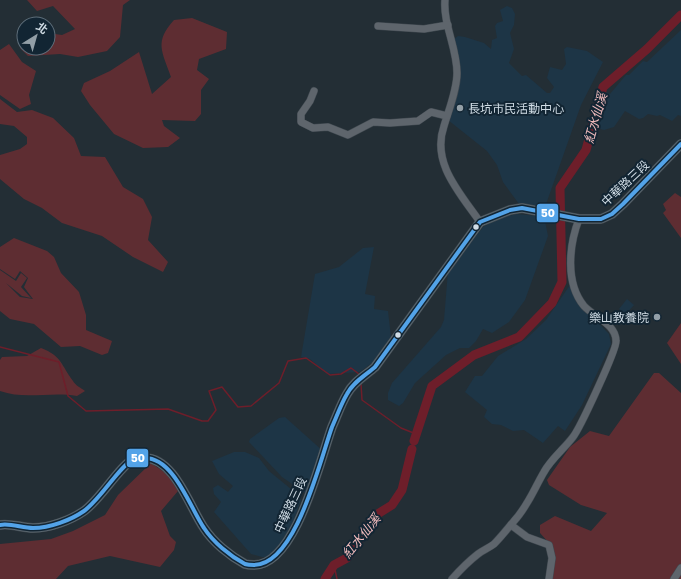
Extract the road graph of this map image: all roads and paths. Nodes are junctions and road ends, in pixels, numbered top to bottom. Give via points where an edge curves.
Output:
1 (445, 0) edge
2 (448, 25) junction
3 (378, 26) dead end
4 (314, 91) dead end
5 (447, 116) junction
6 (681, 144) edge
7 (577, 218) junction
8 (480, 222) junction
9 (0, 525) edge
10 (511, 525) junction
11 (681, 568) edge
12 (452, 579) edge
13 (549, 579) edge
14 (674, 579) edge

1 - 2 street
2 - 3 street via 424,29
2 - 5 street via 457,71
4 - 5 street via 301,114 301,122 313,128 328,127 348,135 373,122 418,121 431,112
5 - 8 street via 439,146 441,159 452,182
6 - 7 main road, 中華路三段 via 612,214 601,219
7 - 8 main road, 中華路三段 via 522,208
7 - 10 street via 573,234 571,272 574,286 584,306 608,325 614,334 615,350 582,423 573,438 544,471 526,507
8 - 9 main road, 中華路三段 via 375,367 347,393 300,516 284,546 268,562 261,565 246,565 210,537 174,476 161,464 145,457 134,458 99,498 84,511 66,520 33,528
10 - 12 street via 494,544 478,553
10 - 13 street via 527,537 549,545 552,558
11 - 14 street

